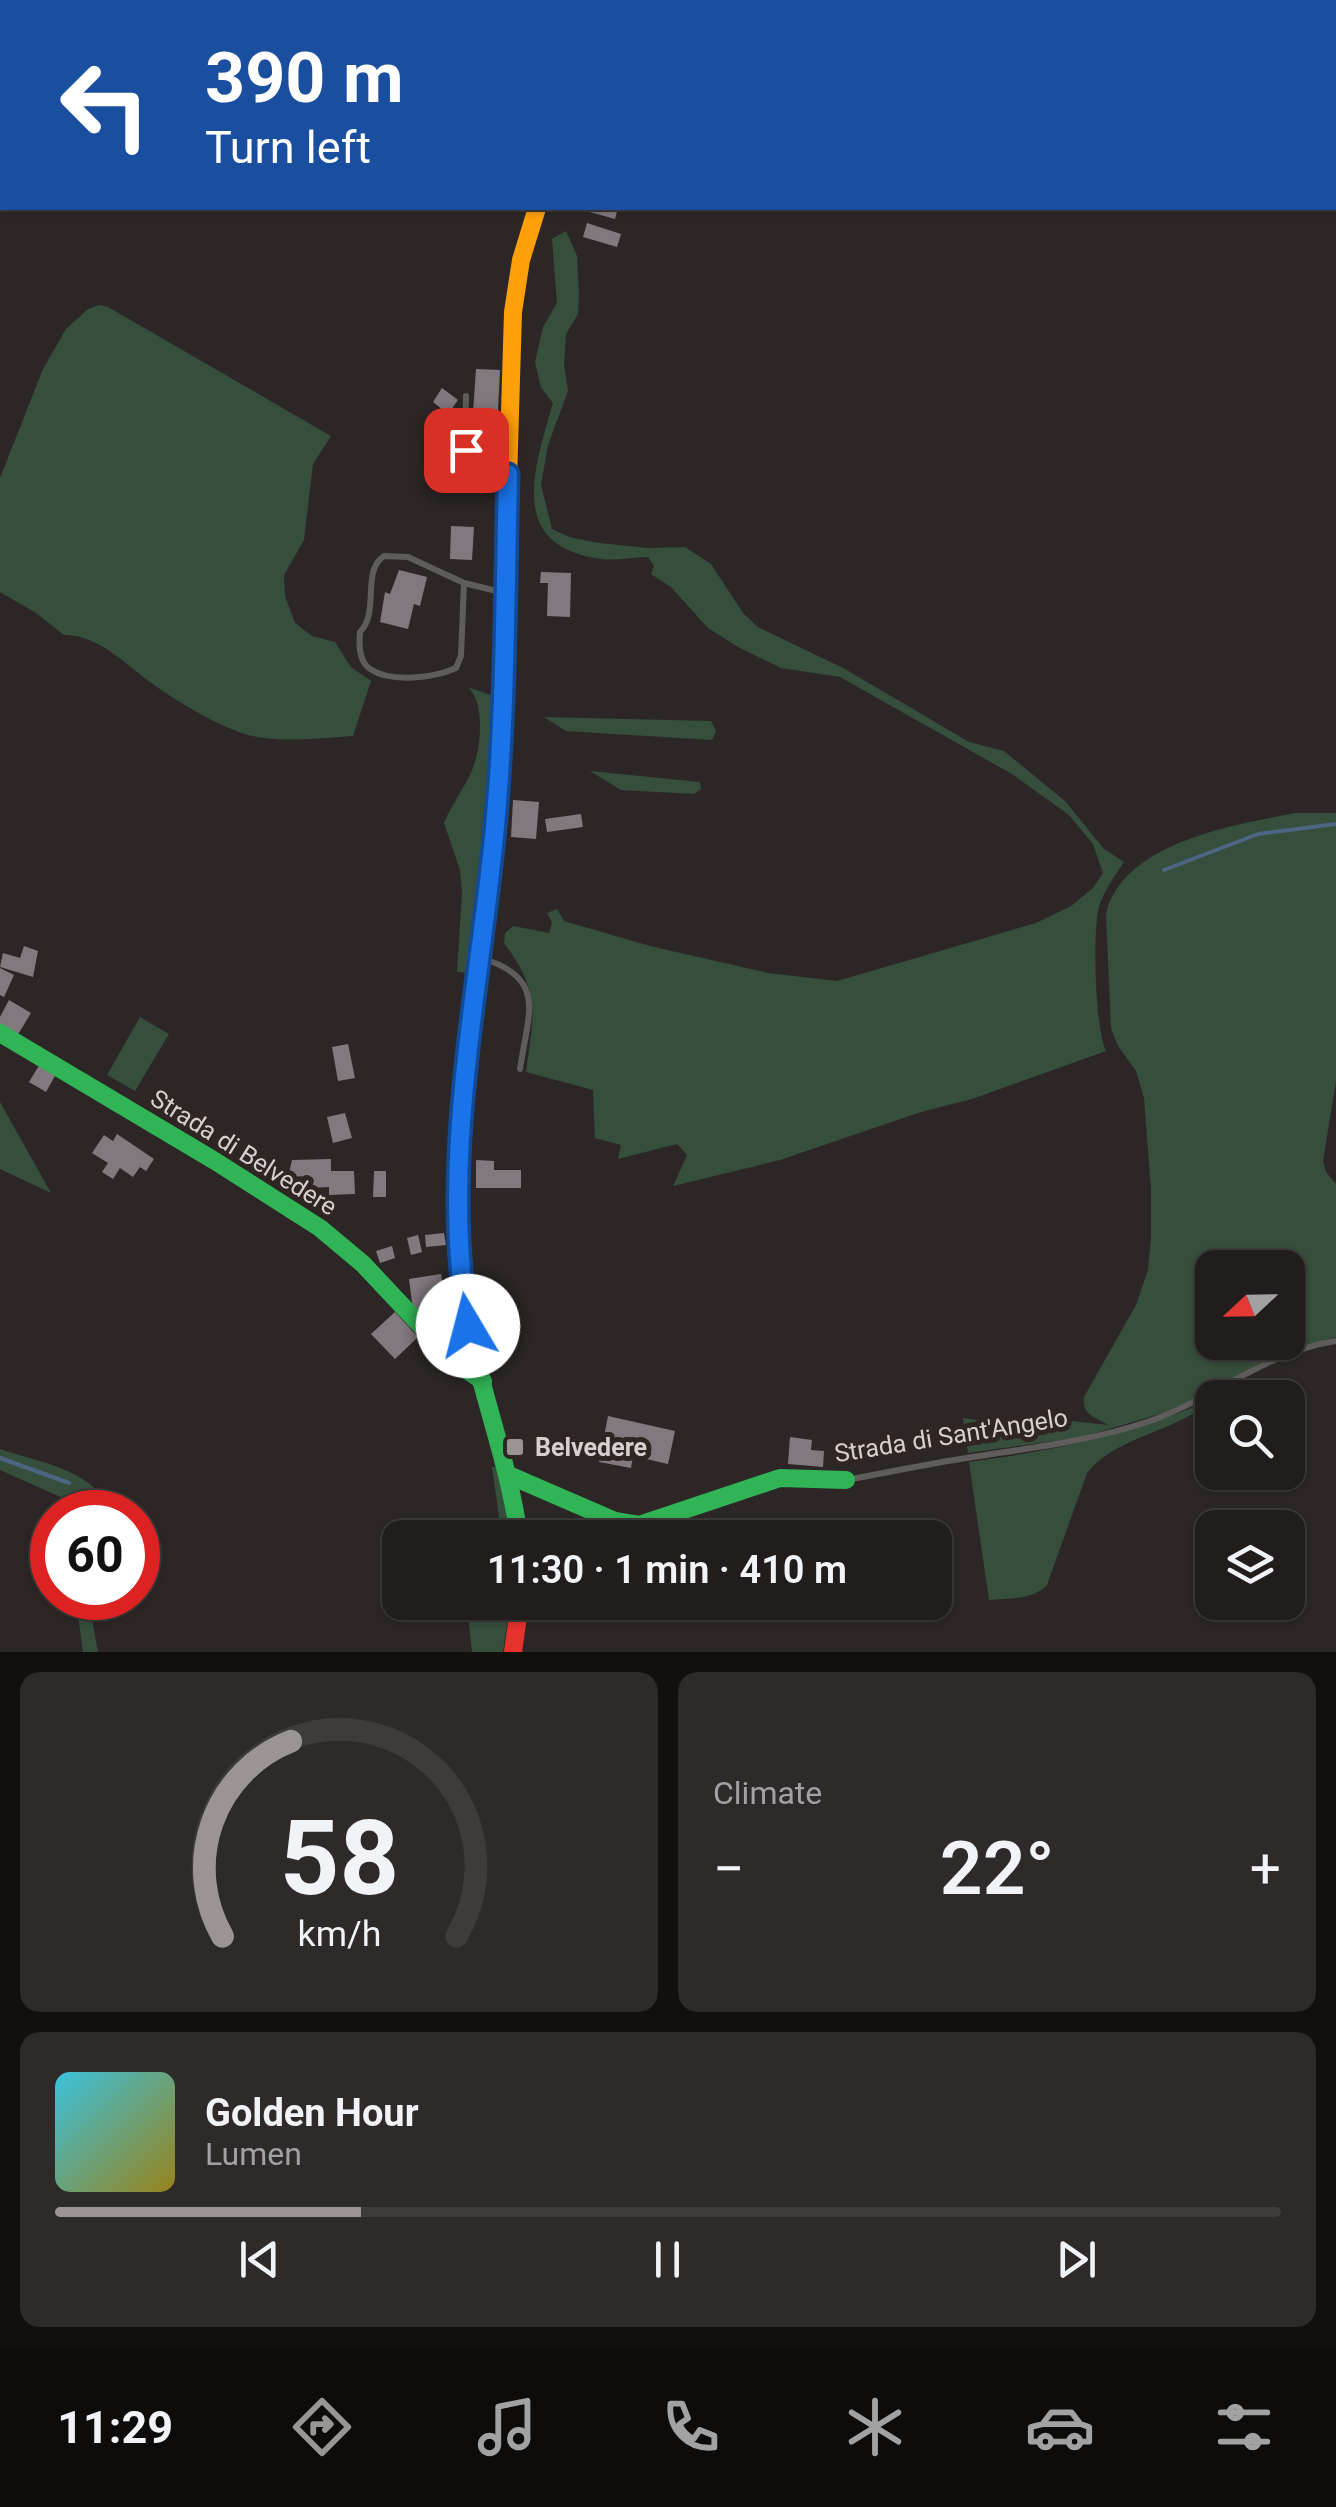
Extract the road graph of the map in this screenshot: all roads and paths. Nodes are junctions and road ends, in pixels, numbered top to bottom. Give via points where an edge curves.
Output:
1 (535, 210) edge
2 (466, 396) dead end
3 (508, 474) junction
4 (464, 583) junction
5 (505, 593) junction
6 (480, 957) junction
7 (0, 1033) edge
8 (520, 1069) dead end
9 (1336, 1341) edge
10 (484, 1382) junction
11 (510, 1476) junction
12 (846, 1480) joint
13 (517, 1520) edge
14 (517, 1620) edge
15 (513, 1652) edge

1 - 3 main road via 513,312
2 - 3 lane via 469,460 483,472
3 - 5 main road
4 - 4 lane via 456,668 400,677 370,670 359,646 377,560 392,554 408,558
4 - 5 lane
5 - 6 main road via 498,784
6 - 8 lane via 518,974 526,988
6 - 10 main road via 460,1124 458,1224 465,1309
7 - 10 main road, Strada di Belvedere via 320,1228
9 - 12 lane, Strada di Sant'Angelo via 1273,1359 1180,1410 1109,1433
10 - 11 main road
11 - 12 main road, Strada di Sant'Angelo via 638,1525 780,1478
11 - 13 main road
14 - 15 main road

